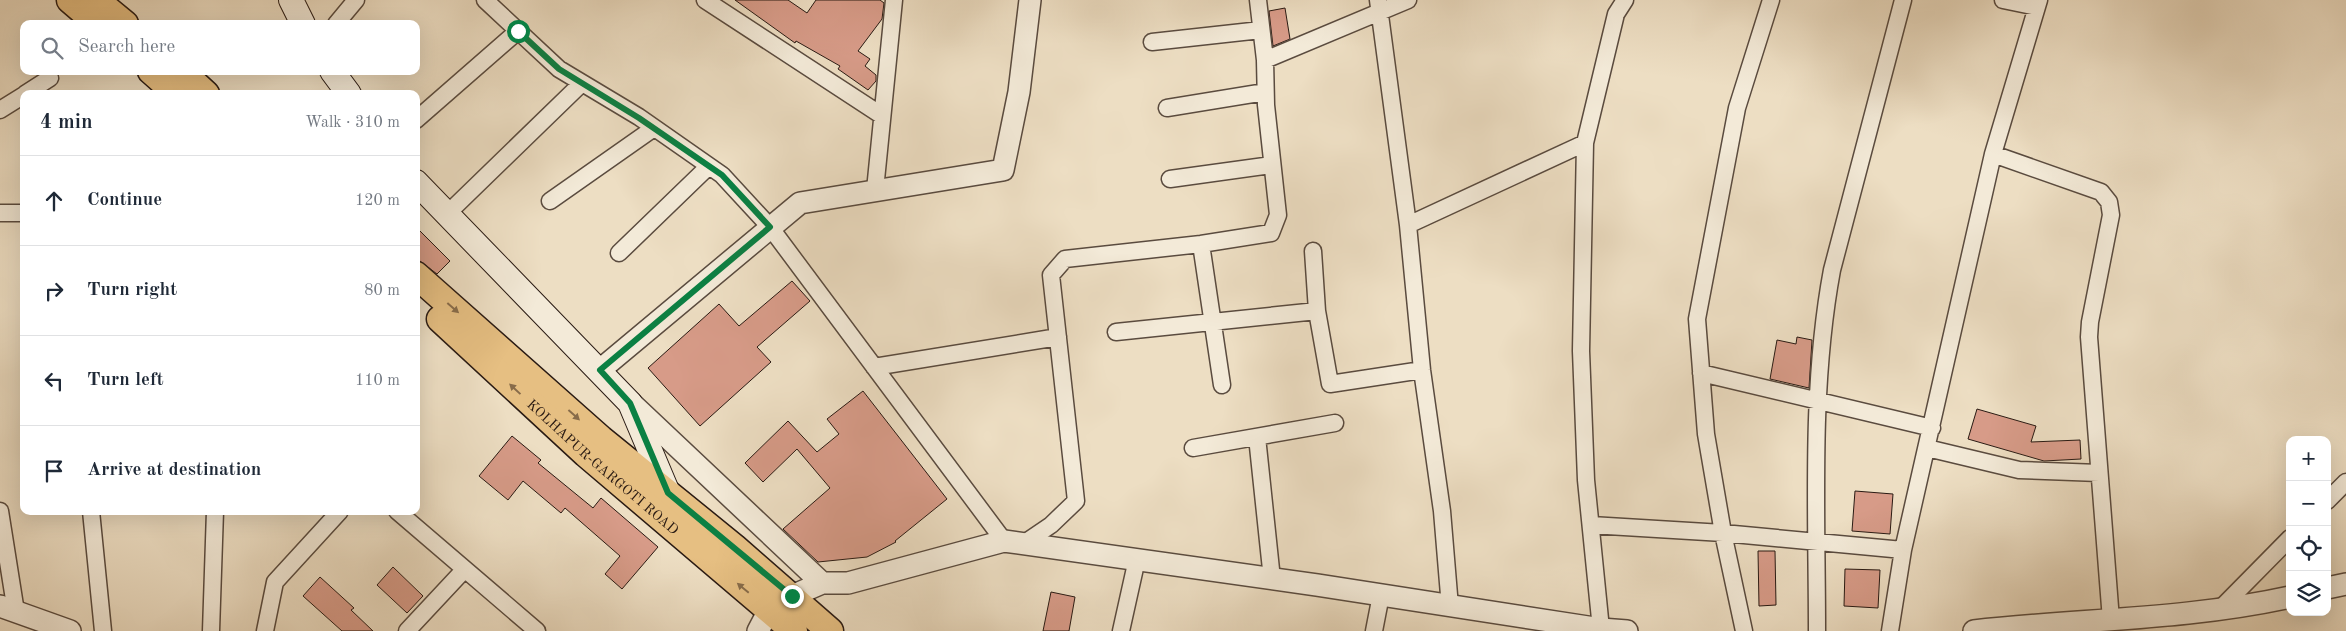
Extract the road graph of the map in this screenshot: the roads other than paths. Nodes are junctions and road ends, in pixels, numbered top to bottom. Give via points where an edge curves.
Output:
1 (70, 0) edge
2 (291, 0) edge
3 (356, 0) edge
4 (485, 0) edge
5 (705, 0) edge
6 (894, 0) edge
7 (1030, 0) edge
8 (1258, 0) edge
9 (1408, 0) edge
10 (1624, 0) edge
11 (1771, 0) edge
12 (1903, 0) edge
13 (2003, 0) edge
14 (2038, 4) edge
15 (1379, 6) edge
16 (94, 17) edge
17 (107, 20) edge
18 (301, 20) edge
19 (339, 20) edge
20 (1261, 30) junction
21 (518, 31) junction
22 (1152, 42) dead end
23 (1264, 60) junction
24 (155, 75) edge
25 (185, 75) edge
26 (335, 75) edge
27 (53, 81) edge
28 (582, 83) junction
29 (34, 90) edge
30 (172, 90) edge
31 (202, 90) edge
32 (346, 90) edge
33 (1265, 92) junction
34 (20, 97) edge
35 (1168, 108) dead end
36 (0, 110) edge
37 (881, 115) junction
38 (420, 117) edge
39 (654, 128) junction
40 (1585, 143) junction
41 (1993, 154) junction
42 (1272, 165) junction
43 (709, 166) junction
44 (1170, 179) dead end
45 (420, 186) edge
46 (875, 190) junction
47 (550, 201) dead end
48 (0, 213) edge
49 (20, 213) edge
50 (446, 215) junction
51 (1408, 225) junction
52 (770, 227) junction
53 (1201, 244) junction
54 (1313, 251) dead end
55 (619, 253) dead end
56 (420, 279) edge
57 (420, 302) edge
58 (1317, 311) junction
59 (1213, 322) junction
60 (1116, 332) dead end
61 (1058, 337) junction
62 (874, 367) junction
63 (600, 370) junction
64 (1422, 370) junction
65 (1701, 373) junction
66 (1222, 385) dead end
67 (1817, 401) junction
68 (630, 403) junction
69 (1335, 423) dead end
70 (1932, 428) junction
71 (1257, 437) junction
72 (1193, 448) dead end
73 (1927, 448) junction
74 (2099, 473) junction
75 (2346, 482) edge
76 (668, 493) junction
77 (2331, 496) edge
78 (0, 511) edge
79 (92, 515) edge
80 (215, 515) edge
81 (336, 515) edge
82 (402, 515) edge
83 (1591, 525) junction
84 (1723, 533) junction
85 (1014, 542) junction
86 (1818, 542) junction
87 (2286, 542) edge
88 (1903, 550) junction
89 (1137, 559) junction
90 (464, 570) junction
91 (1272, 579) junction
92 (822, 583) junction
93 (2346, 584) edge
94 (2331, 587) edge
95 (1381, 595) junction
96 (792, 596) junction
97 (2286, 598) edge
98 (1450, 607) junction
99 (8, 609) edge
100 (2220, 609) junction
101 (2111, 620) junction
102 (764, 621) edge
103 (1601, 629) junction
104 (70, 631) edge
105 (103, 631) edge
106 (211, 631) edge
107 (265, 631) edge
108 (407, 631) edge
109 (537, 631) edge
110 (794, 631) edge
111 (830, 631) edge
112 (1120, 631) edge
113 (1374, 631) edge
114 (1627, 631) edge
115 (1744, 631) edge
116 (1817, 631) edge
117 (1890, 631) edge
118 (1974, 631) edge

1 - 16 main road
2 - 18 main road
3 - 19 street
4 - 21 street
5 - 37 street
6 - 37 street
7 - 46 street via 1019,92 1004,170
8 - 20 street
9 - 15 street
10 - 40 street via 1616,14
11 - 65 street via 1737,108 1716,217 1698,319
12 - 67 street via 1832,270
13 - 14 street
14 - 41 street
15 - 23 street
15 - 51 street
16 - 17 main road
20 - 22 street
20 - 23 street
21 - 28 street via 559,69
21 - 38 street
23 - 33 street
24 - 30 main road
25 - 31 main road
26 - 32 main road
27 - 29 street
28 - 39 street
28 - 50 street
33 - 35 street
33 - 42 street
34 - 36 street
37 - 46 street
39 - 43 street
39 - 47 street
40 - 51 street
40 - 83 street via 1581,351
41 - 70 street
41 - 74 street via 2101,192 2108,202 2111,215 2089,337
42 - 44 street
42 - 53 street via 1278,215 1271,233
43 - 52 street via 722,175
43 - 55 street
45 - 50 main road
46 - 52 street via 800,203
48 - 49 street
50 - 63 main road
51 - 64 street
52 - 62 street
52 - 63 street
53 - 59 street
53 - 61 street via 1065,259 1051,275
54 - 58 street
56 -> 76 main road via 601,439
102 -> 57 main road, KOLHAPUR-GARGOTI ROAD
58 - 59 street
58 - 64 street via 1330,384
59 - 60 street
59 - 66 street
61 - 62 street
61 - 85 street via 1076,501 1051,525
62 - 85 street
63 - 68 main road
64 - 98 street via 1442,511
65 - 67 street
65 - 84 street via 1706,434
67 - 70 street
67 - 86 street
68 - 76 main road
68 - 92 street
69 - 71 street
70 - 73 street
71 - 72 street
71 - 91 street
73 - 74 street via 2019,470
73 - 88 street
74 - 101 street
75 - 77 street
76 - 96 main road
78 - 99 street
79 - 105 street
80 - 106 street
81 - 107 street via 275,582
82 - 90 street
83 - 84 street
83 - 103 street
84 - 86 street
84 - 115 street
85 - 89 street
85 - 92 street via 848,583
86 - 88 street
86 - 116 street
87 - 100 street
88 - 117 street
89 - 91 street
89 - 112 street
90 - 108 street
90 - 109 street
91 - 95 street
92 - 96 street
93 - 94 street
95 - 98 street
95 - 113 street
96 - 102 street
96 - 111 main road
97 - 100 street
98 - 103 street
99 - 104 street
100 - 101 street
101 - 118 street
102 - 110 main road, KOLHAPUR-GARGOTI ROAD
103 - 114 street

